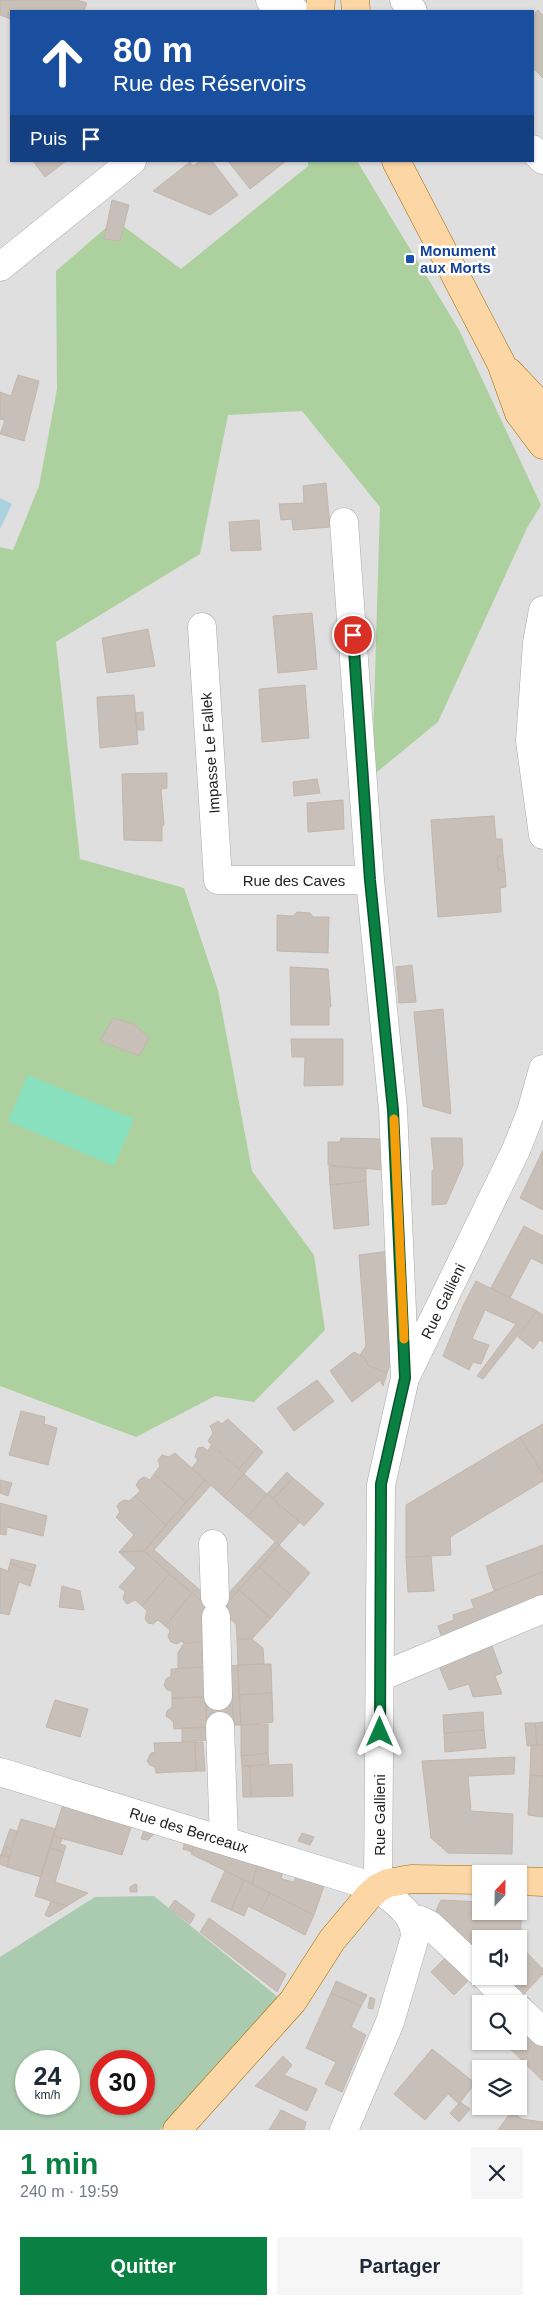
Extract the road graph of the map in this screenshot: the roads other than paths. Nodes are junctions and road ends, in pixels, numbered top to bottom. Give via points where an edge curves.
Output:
1 (313, 0) edge
2 (404, 0) edge
3 (284, 7) edge
4 (412, 10) edge
5 (534, 151) edge
6 (543, 160) edge
7 (131, 162) edge
8 (397, 162) edge
9 (0, 264) edge
10 (501, 363) junction
11 (543, 408) edge
12 (543, 445) edge
13 (344, 522) dead end
14 (543, 610) edge
15 (202, 627) dead end
16 (543, 835) edge
17 (218, 880) joint
18 (370, 880) junction
19 (543, 1069) edge
20 (405, 1378) junction
21 (213, 1544) dead end
22 (543, 1609) edge
23 (380, 1678) junction
24 (218, 1696) dead end
25 (220, 1726) dead end
26 (0, 1772) edge
27 (224, 1840) junction
28 (472, 1880) edge
29 (528, 1881) edge
30 (543, 1882) edge
31 (378, 1888) junction
32 (413, 1921) junction
33 (472, 1965) edge
34 (494, 1985) edge
35 (505, 1995) edge
36 (527, 2017) edge
37 (543, 2032) edge
38 (177, 2130) edge
39 (344, 2130) edge

1 - 3 street
2 - 4 street
5 - 6 street
7 - 9 street
8 - 10 main road
10 - 11 main road
10 - 12 main road via 519,413
13 - 18 street
14 - 16 street via 536,643 530,741
15 - 17 street, Impasse Le Fallek
17 - 18 street, Rue des Caves
18 - 20 street via 393,1110
19 - 20 street, Rue Gallieni via 516,1150
20 - 23 street, Rue Gallieni via 381,1484
21 - 24 street
22 - 23 street
23 - 31 street, Rue Gallieni
25 - 27 street
26 - 27 street, Rue des Berceaux
27 - 31 street, Rue des Berceaux
28 - 31 main road via 411,1879
29 - 30 main road
31 - 32 street via 405,1910
31 - 38 main road via 332,1940 294,2001
32 - 33 street via 420,1920 430,1925
32 - 39 street via 414,1937 390,2022
34 - 35 street
36 - 37 street

